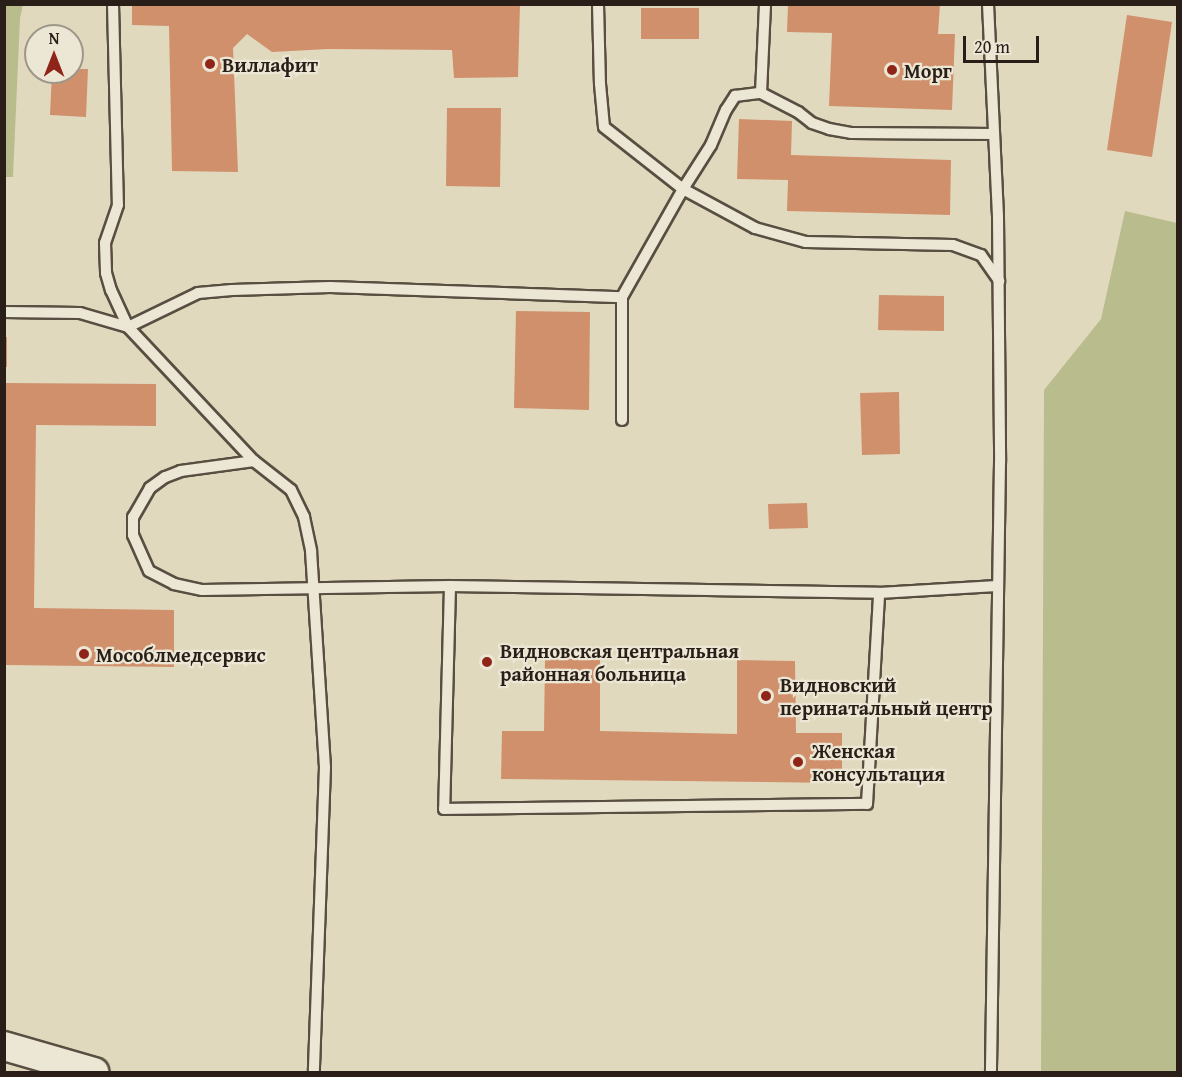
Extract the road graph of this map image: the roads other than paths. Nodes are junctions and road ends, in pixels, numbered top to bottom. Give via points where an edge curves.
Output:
1 (113, 4) edge
2 (598, 4) edge
3 (765, 4) edge
4 (987, 4) edge
5 (761, 93) junction
6 (994, 134) junction
7 (683, 189) junction
8 (999, 281) junction
9 (622, 297) junction
10 (4, 312) edge
11 (128, 327) junction
12 (622, 420) dead end
13 (254, 461) junction
14 (314, 586) junction
15 (450, 586) junction
16 (997, 586) junction
17 (879, 593) junction
18 (4, 1046) edge
19 (94, 1072) edge
20 (314, 1072) edge
21 (991, 1072) edge

1 - 11 lane via 118,205 105,243 106,273
2 - 7 lane via 604,127
3 - 5 lane
4 - 6 lane
5 - 6 lane via 812,123 851,133
5 - 7 lane via 735,96
6 - 8 lane
7 - 8 lane via 755,228 806,242 953,244 981,255
7 - 9 lane
8 - 16 lane
9 - 11 lane via 330,287 232,290 198,293
9 - 12 lane
10 - 11 lane via 80,313
11 - 13 lane
13 - 14 lane via 291,490 304,517
13 - 14 lane via 180,471 150,488 133,517 133,535 140,555 149,571 174,584 202,590
14 - 15 lane
14 - 20 lane via 325,767
15 - 17 lane
15 - 17 lane via 444,809 867,804
16 - 17 lane
16 - 21 lane
18 - 19 main road

